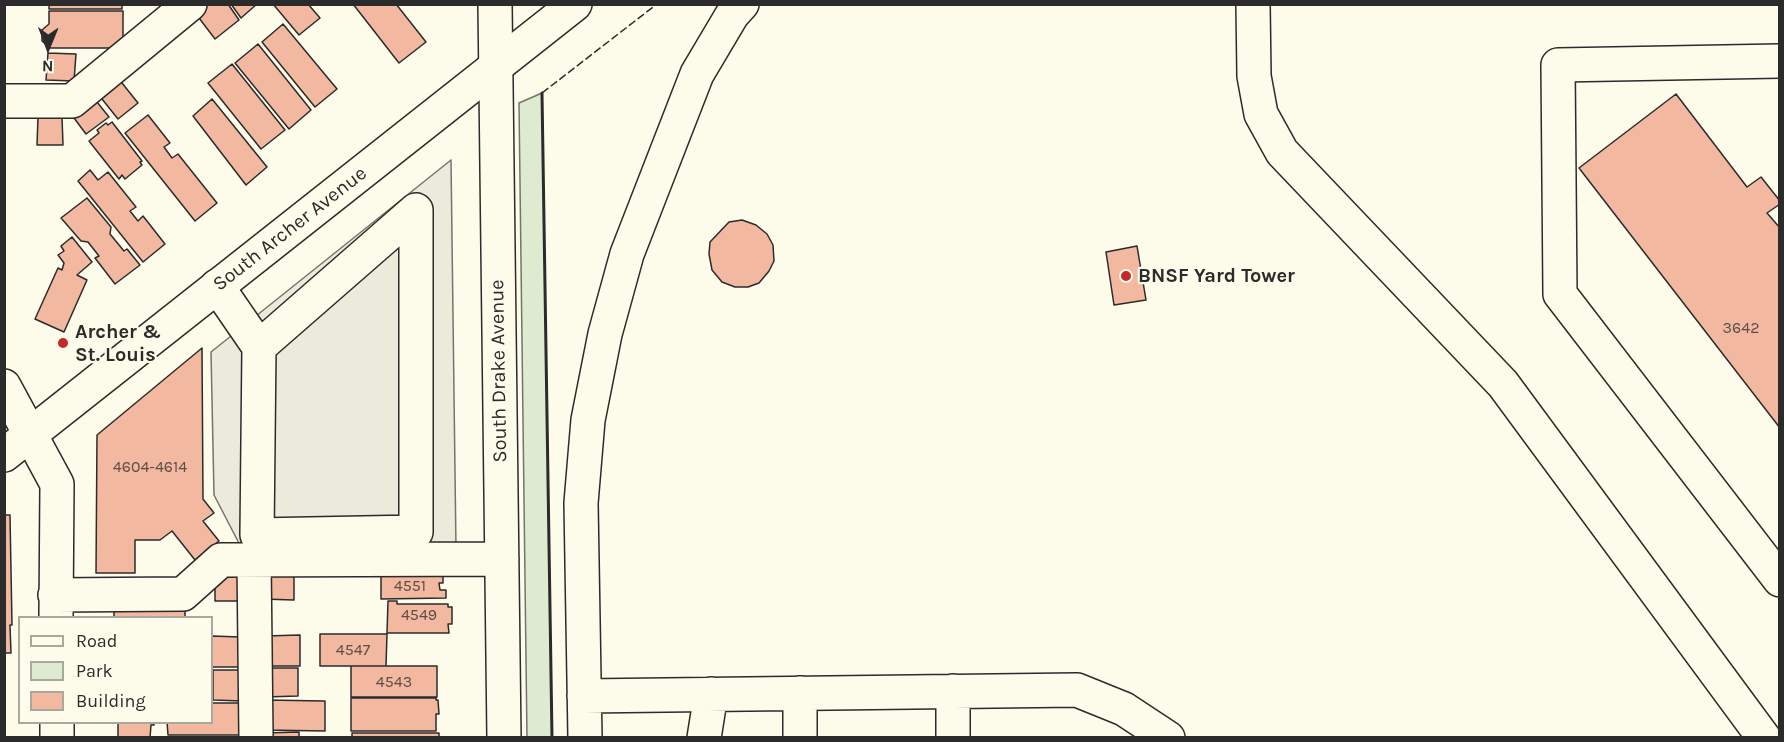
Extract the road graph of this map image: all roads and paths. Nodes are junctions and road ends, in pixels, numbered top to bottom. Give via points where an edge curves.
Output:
1 (190, 4) edge
2 (495, 4) edge
3 (575, 4) edge
4 (742, 4) edge
5 (1252, 4) edge
6 (1779, 61) edge
7 (495, 67) junction
8 (4, 101) edge
9 (217, 286) junction
10 (258, 347) junction
11 (4, 386) edge
12 (30, 434) junction
13 (4, 454) edge
14 (502, 558) junction
15 (254, 560) junction
16 (1779, 580) edge
17 (56, 606) edge
18 (953, 691) junction
19 (800, 693) junction
20 (711, 694) junction
21 (584, 696) junction
22 (1123, 724) edge
23 (256, 738) edge
24 (504, 738) edge
25 (585, 738) edge
26 (704, 738) edge
27 (800, 738) edge
28 (952, 738) edge
29 (1168, 738) edge
30 (1764, 738) edge

1 - 8 street via 72,101
2 - 7 street, South Drake Avenue
3 - 7 street, South Archer Avenue
4 - 21 street via 697,74 627,254 605,334 588,420 581,503
5 - 30 street via 1254,76 1261,114 1282,152 1503,384
6 - 16 street via 1558,65 1560,294
7 - 9 street, South Archer Avenue
7 - 14 street, South Drake Avenue
9 - 10 street
9 - 12 street, South Archer Avenue
10 - 10 street via 416,210 416,532 257,535
11 - 12 street
12 - 13 street, South Archer Avenue
12 - 17 street via 57,484
14 - 15 street
14 - 24 street, South Drake Avenue
15 - 17 street via 221,560 183,594
15 - 23 street
18 - 19 street
18 - 22 street via 1077,690
18 - 28 street
19 - 20 street
19 - 27 street
20 - 21 street
20 - 26 street
21 - 25 street
22 - 29 street

